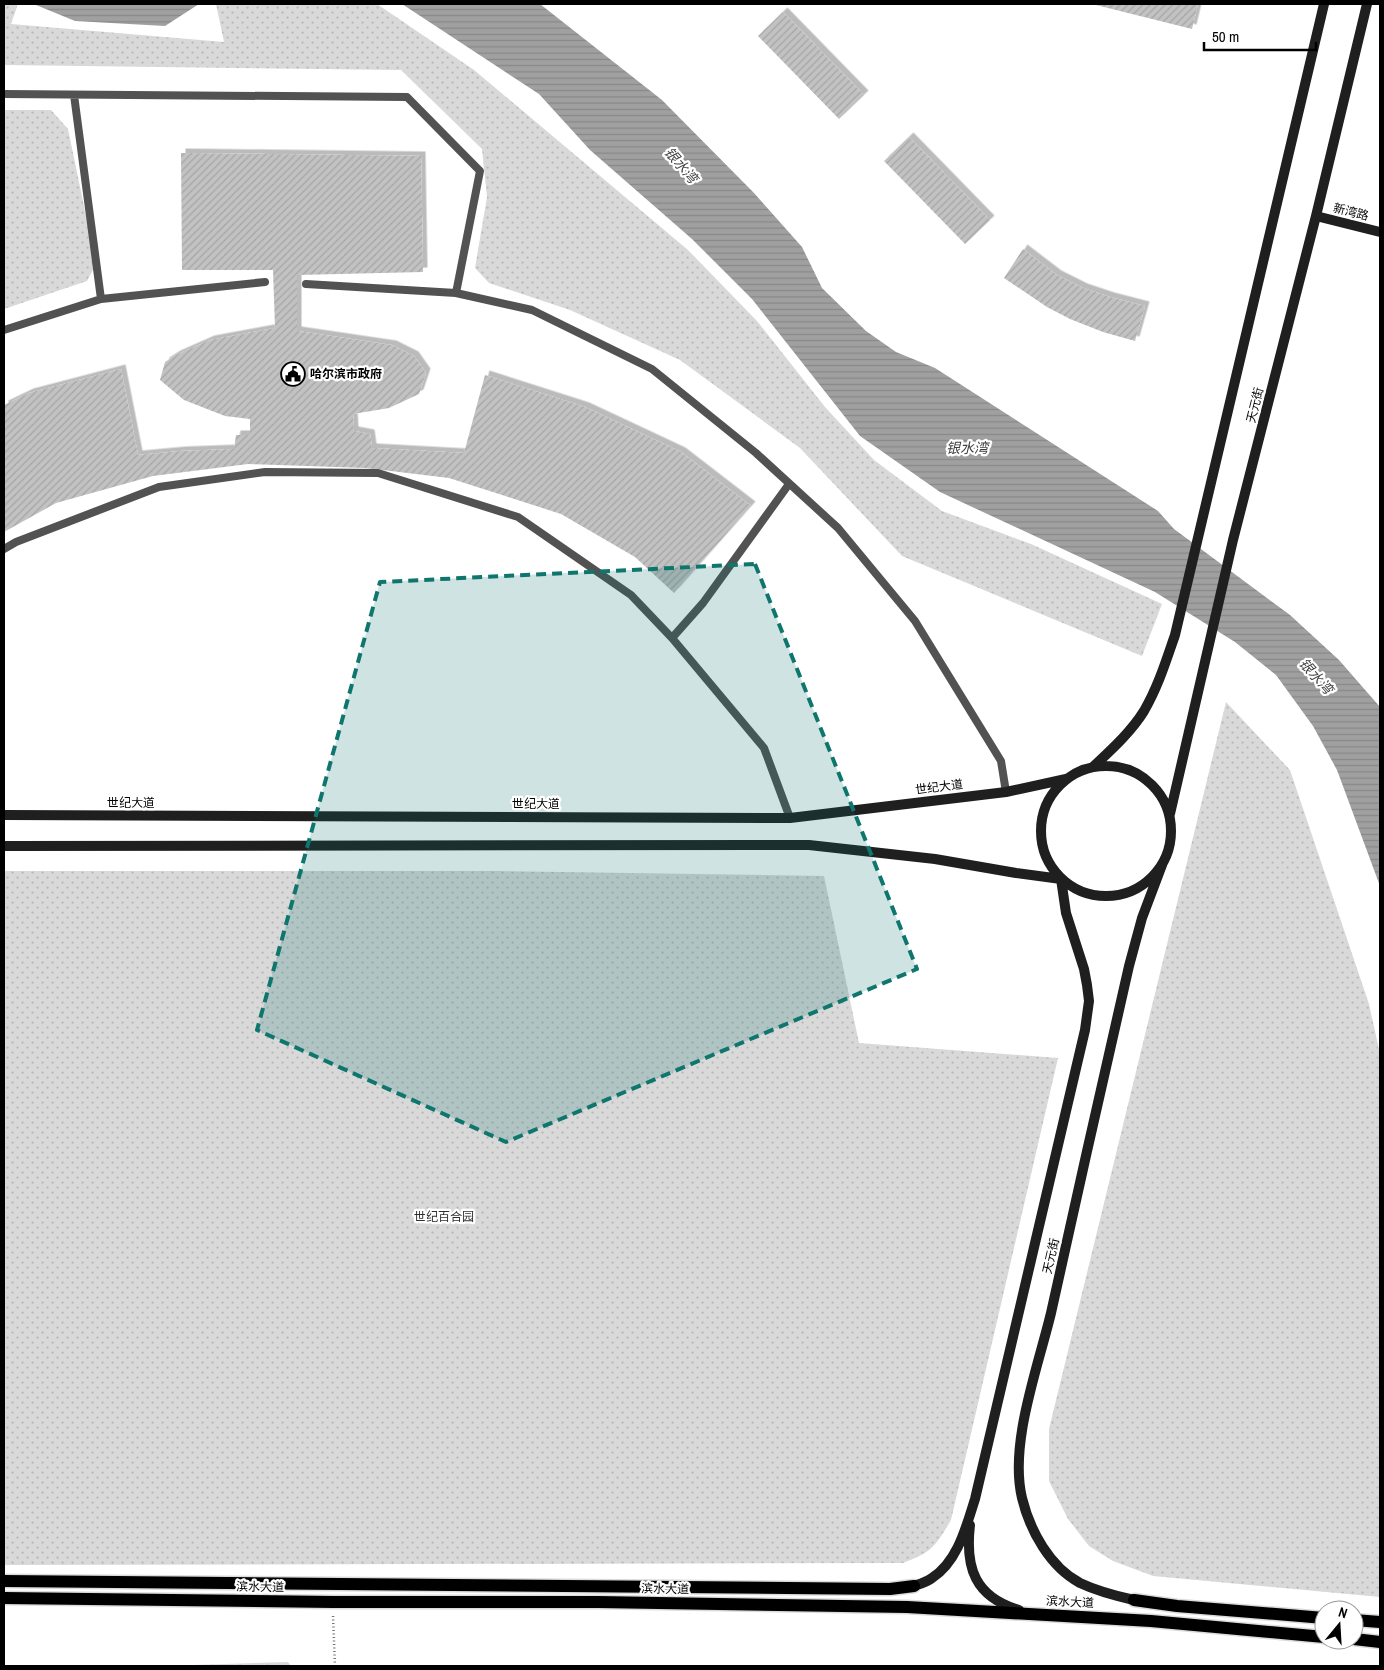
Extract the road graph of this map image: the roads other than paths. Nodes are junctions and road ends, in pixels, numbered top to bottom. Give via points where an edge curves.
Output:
1 (1324, 4) edge
2 (1366, 4) edge
3 (4, 94) edge
4 (74, 95) junction
5 (1316, 216) junction
6 (1380, 232) edge
7 (265, 282) dead end
8 (306, 284) dead end
9 (456, 294) junction
10 (101, 299) junction
11 (4, 330) edge
12 (789, 484) junction
13 (4, 549) edge
14 (672, 638) junction
15 (1094, 766) junction
16 (1066, 779) junction
17 (1006, 792) junction
18 (1170, 814) junction
19 (4, 815) edge
20 (790, 818) junction
21 (4, 846) edge
22 (1162, 865) junction
23 (1061, 878) junction
24 (973, 1506) junction
25 (4, 1581) edge
26 (914, 1586) joint
27 (4, 1598) edge
28 (1134, 1600) joint
29 (1031, 1614) junction
30 (1314, 1617) edge
31 (1364, 1621) edge
32 (1380, 1622) edge
33 (1314, 1636) edge
34 (1364, 1640) edge
35 (1380, 1642) edge

1 - 15 main road, 天元街 via 1175,635 1161,678 1143,713
2 - 5 main road, 天元街
3 - 4 lane
4 - 9 lane via 407,97 480,171
4 - 10 lane
5 - 6 main road, 新湾路
5 - 18 main road, 天元街 via 1233,540
7 - 10 lane
8 - 9 lane
9 - 12 lane via 532,310 652,369 756,452
10 - 11 lane
12 - 14 lane via 703,603
12 - 17 lane via 838,528 915,621 1001,761
13 - 14 lane via 159,487 265,472 378,473 518,517 632,595
14 - 20 lane via 764,748
15 - 16 main road
15 - 18 main road via 1129,769 1147,780 1161,795
16 - 17 main road, 世纪大道
16 - 23 main road via 1053,792 1044,809 1040,827 1042,846
17 - 20 main road, 世纪大道
18 - 22 main road via 1172,831
19 - 20 main road, 世纪大道
21 - 23 main road via 809,845
22 - 23 main road via 1134,890 1115,896 1096,895
22 - 28 main road, 天元街 via 1142,918 1129,966 1022,1428 1019,1474 1029,1519 1049,1555 1062,1570 1080,1583
23 - 24 main road, 天元街 via 1066,913 1087,985 1089,1001 1085,1030
24 - 26 main road, 天元街 via 951,1560 931,1579
24 - 29 main road via 968,1547 977,1580 999,1603
25 - 26 main road, 滨水大道 via 890,1589
27 - 29 main road, 滨水大道 via 598,1602 908,1607
28 - 30 main road
29 - 33 main road, 滨水大道
31 - 32 main road
34 - 35 main road

